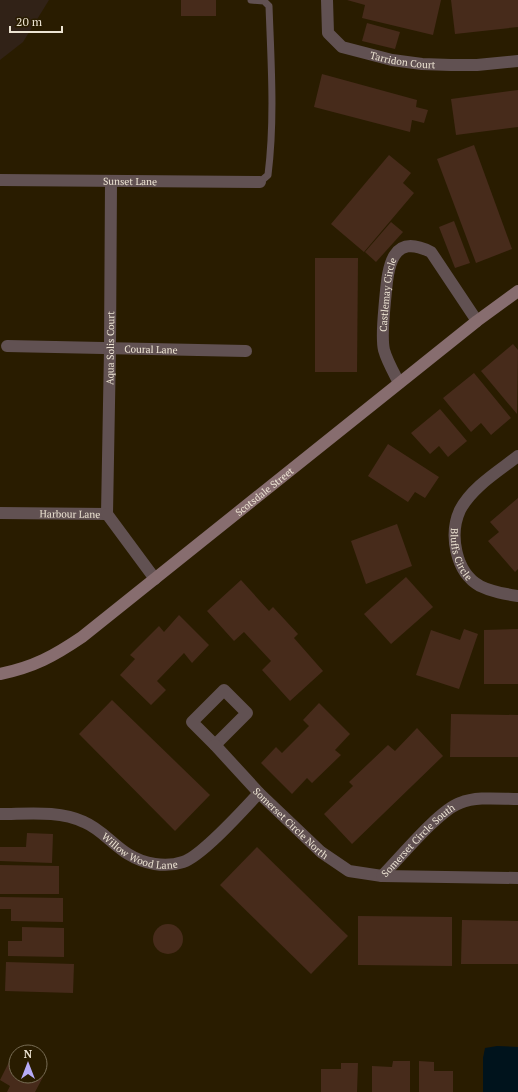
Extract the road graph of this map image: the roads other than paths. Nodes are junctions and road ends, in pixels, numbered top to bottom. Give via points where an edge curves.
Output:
1 (251, 0) edge
2 (327, 0) edge
3 (518, 61) edge
4 (0, 180) edge
5 (111, 182) junction
6 (260, 182) joint
7 (518, 291) edge
8 (476, 321) junction
9 (7, 346) dead end
10 (110, 349) junction
11 (246, 351) dead end
12 (399, 383) junction
13 (518, 456) edge
14 (0, 513) edge
15 (106, 514) junction
16 (155, 579) junction
17 (518, 596) edge
18 (0, 674) edge
19 (215, 744) junction
20 (259, 793) junction
21 (518, 800) edge
22 (0, 814) edge
23 (382, 876) junction
24 (518, 878) edge

1 - 6 lane via 264,1 269,6 272,72 271,149 268,175
2 - 3 street, Tarridon Court via 328,33 342,47 392,60 422,64 477,65
4 - 5 street, Sunset Lane
5 - 6 street, Sunset Lane
5 - 10 street, Aqua Solis Court
7 - 8 street, Scotsdale Street
8 - 12 street, Scotsdale Street
8 - 12 street, Castlemay Circle via 431,252 410,245 398,251 390,260 388,270 384,349
9 - 10 street, Coural Lane
10 - 11 street, Coural Lane
10 - 15 street, Aqua Solis Court
12 - 16 street, Scotsdale Street
13 - 17 street, Bluffs Circle via 474,491 460,510 454,532 457,552 464,571 479,585 497,593
14 - 15 street, Harbour Lane
15 - 16 street, Harbour Lane
16 - 18 street, Scotsdale Street via 55,656 23,669
19 - 19 street via 192,722 224,690 247,713
19 - 20 street, Somerset Circle North
20 - 22 street, Willow Wood Lane via 198,854 183,862 166,865 147,863 127,854 106,835 84,821 58,815
20 - 23 street, Somerset Circle North via 321,852 349,871
21 - 23 street, Somerset Circle South via 477,799 460,803 445,811
23 - 24 street, Somerset Circle South

